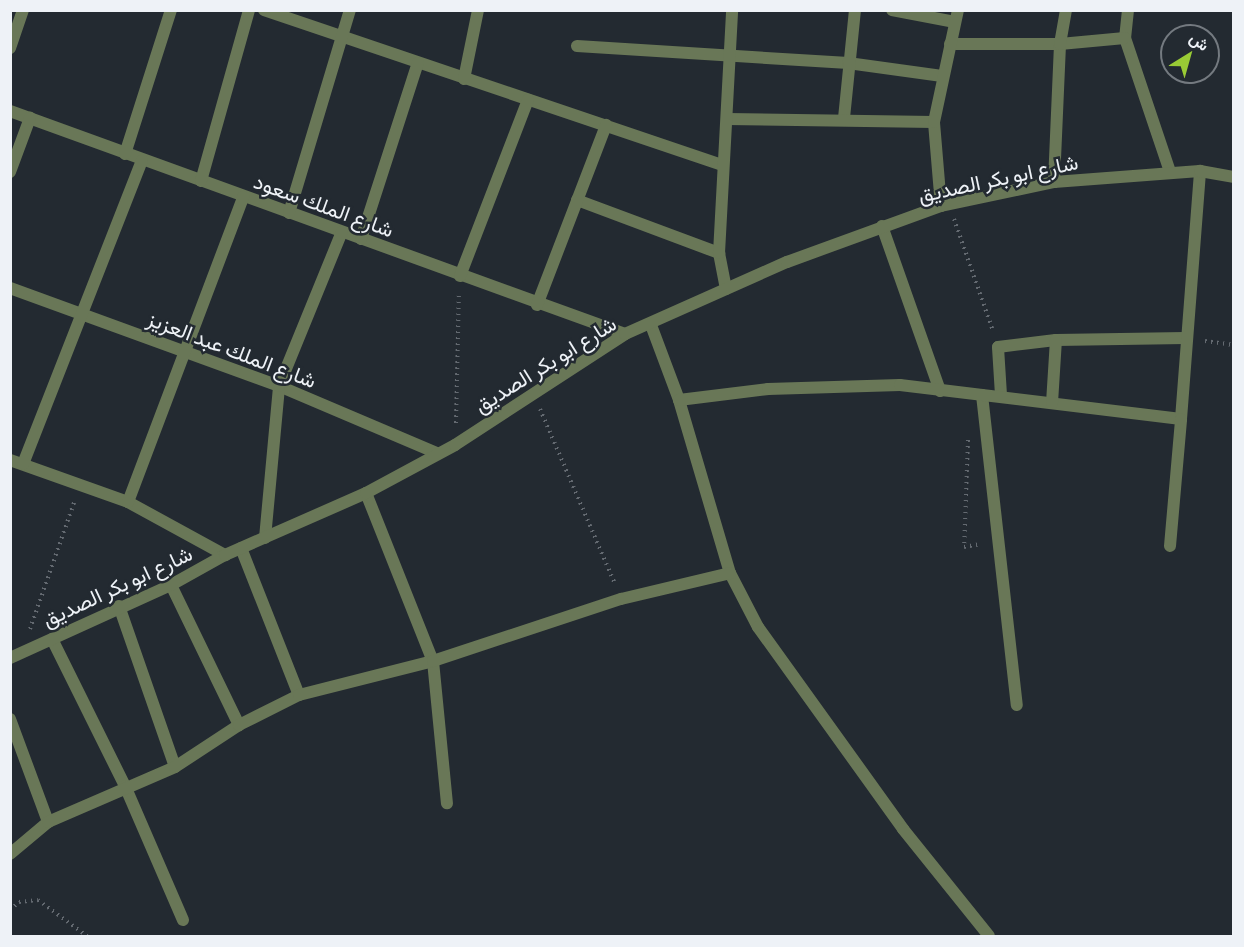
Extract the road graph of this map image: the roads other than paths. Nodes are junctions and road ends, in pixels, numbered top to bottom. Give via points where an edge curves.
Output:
1 (23, 10) edge
2 (171, 10) edge
3 (249, 10) edge
4 (350, 10) edge
5 (478, 10) edge
6 (732, 10) edge
7 (855, 10) edge
8 (892, 10) edge
9 (1066, 10) edge
10 (1128, 10) edge
11 (271, 12) edge
12 (956, 16) edge
13 (342, 38) junction
14 (1125, 38) junction
15 (950, 44) junction
16 (1060, 44) junction
17 (576, 46) dead end
18 (10, 48) edge
19 (731, 54) junction
20 (418, 63) junction
21 (849, 63) junction
22 (942, 76) junction
23 (464, 79) junction
24 (528, 100) junction
25 (10, 111) edge
26 (30, 118) junction
27 (844, 118) junction
28 (727, 119) junction
29 (934, 122) junction
30 (606, 125) junction
31 (125, 154) junction
32 (142, 160) junction
33 (723, 165) junction
34 (1200, 171) junction
35 (10, 172) edge
36 (1170, 172) junction
37 (1233, 177) edge
38 (201, 181) junction
39 (1054, 182) junction
40 (243, 197) junction
41 (578, 200) junction
42 (945, 205) junction
43 (290, 213) junction
44 (882, 226) junction
45 (342, 232) junction
46 (361, 239) junction
47 (719, 254) junction
48 (460, 276) junction
49 (10, 288) edge
50 (726, 289) junction
51 (537, 305) junction
52 (81, 312) junction
53 (651, 325) junction
54 (625, 334) junction
55 (1185, 338) junction
56 (1056, 340) junction
57 (187, 351) junction
58 (279, 386) junction
59 (940, 391) junction
60 (982, 395) junction
61 (1000, 395) junction
62 (679, 400) junction
63 (1052, 403) junction
64 (1181, 419) junction
65 (437, 453) junction
66 (17, 462) edge
67 (366, 493) junction
68 (128, 502) junction
69 (265, 538) junction
70 (1170, 546) dead end
71 (241, 548) junction
72 (225, 555) junction
73 (730, 573) junction
74 (171, 585) junction
75 (119, 606) junction
76 (52, 639) junction
77 (15, 654) edge
78 (434, 661) junction
79 (299, 695) junction
80 (1017, 705) dead end
81 (10, 719) edge
82 (239, 725) junction
83 (175, 767) junction
84 (125, 786) junction
85 (447, 803) dead end
86 (48, 822) junction
87 (10, 854) edge
88 (183, 920) dead end
89 (989, 936) edge

1 - 18 street
2 - 31 street
3 - 38 street
4 - 13 street
5 - 23 street
6 - 19 street
7 - 21 street
8 - 12 street
9 - 16 street
10 - 14 street
11 - 13 street
12 - 15 street
13 - 20 street
13 - 43 street
14 - 16 street
14 - 36 street
15 - 16 street
15 - 22 street
16 - 39 street
17 - 19 street
19 - 21 street
19 - 28 street
20 - 23 street
20 - 46 street
21 - 22 street
21 - 27 street
22 - 29 street
23 - 24 street
24 - 30 street
24 - 48 street
25 - 26 street, شارع الملك سعود
26 - 31 street, شارع الملك سعود
26 - 35 street
27 - 28 street
27 - 29 street
28 - 33 street
29 - 42 street
30 - 33 street
30 - 41 street
31 - 32 street, شارع الملك سعود
32 - 38 street, شارع الملك سعود
32 - 52 street
33 - 47 street
34 - 36 street, شارع ابو بكر الصديق
34 - 37 street, شارع ابو بكر الصديق
34 - 55 street
36 - 39 street, شارع ابو بكر الصديق
38 - 40 street, شارع الملك سعود
39 - 42 street, شارع ابو بكر الصديق
40 - 43 street, شارع الملك سعود
40 - 57 street
41 - 47 street
41 - 51 street
42 - 44 street, شارع ابو بكر الصديق
43 - 45 street, شارع الملك سعود
44 - 50 street, شارع ابو بكر الصديق
44 - 59 street
45 - 46 street, شارع الملك سعود
45 - 58 street
46 - 48 street, شارع الملك سعود
47 - 50 street
48 - 51 street, شارع الملك سعود
49 - 52 street, شارع الملك عبد العزيز
50 - 53 street, شارع ابو بكر الصديق
51 - 54 street, شارع الملك سعود
52 - 57 street, شارع الملك عبد العزيز
52 - 66 street
53 - 54 street, شارع ابو بكر الصديق
53 - 62 street
54 - 65 street, شارع ابو بكر الصديق
55 - 56 street
55 - 64 street
56 - 61 street via 998,347
56 - 63 street
57 - 58 street, شارع الملك عبد العزيز
57 - 68 street
58 - 65 street, شارع الملك عبد العزيز
58 - 69 street
59 - 60 street
59 - 62 street via 900,385 826,385
60 - 61 street
60 - 80 street
61 - 63 street
62 - 73 street
63 - 64 street
64 - 70 street
65 - 67 street, شارع ابو بكر الصديق
66 - 68 street
67 - 69 street, شارع ابو بكر الصديق
67 - 78 street
68 - 72 street
69 - 71 street, شارع ابو بكر الصديق
71 - 72 street, شارع ابو بكر الصديق
71 - 79 street
72 - 74 street, شارع ابو بكر الصديق
73 - 78 street via 621,599
73 - 89 street via 758,627 903,829
74 - 75 street, شارع ابو بكر الصديق
74 - 82 street
75 - 76 street, شارع ابو بكر الصديق
75 - 83 street
76 - 77 street, شارع ابو بكر الصديق
76 - 84 street
78 - 79 street
78 - 85 street
79 - 82 street
81 - 86 street
82 - 83 street
83 - 84 street
84 - 86 street
84 - 88 street
86 - 87 street

